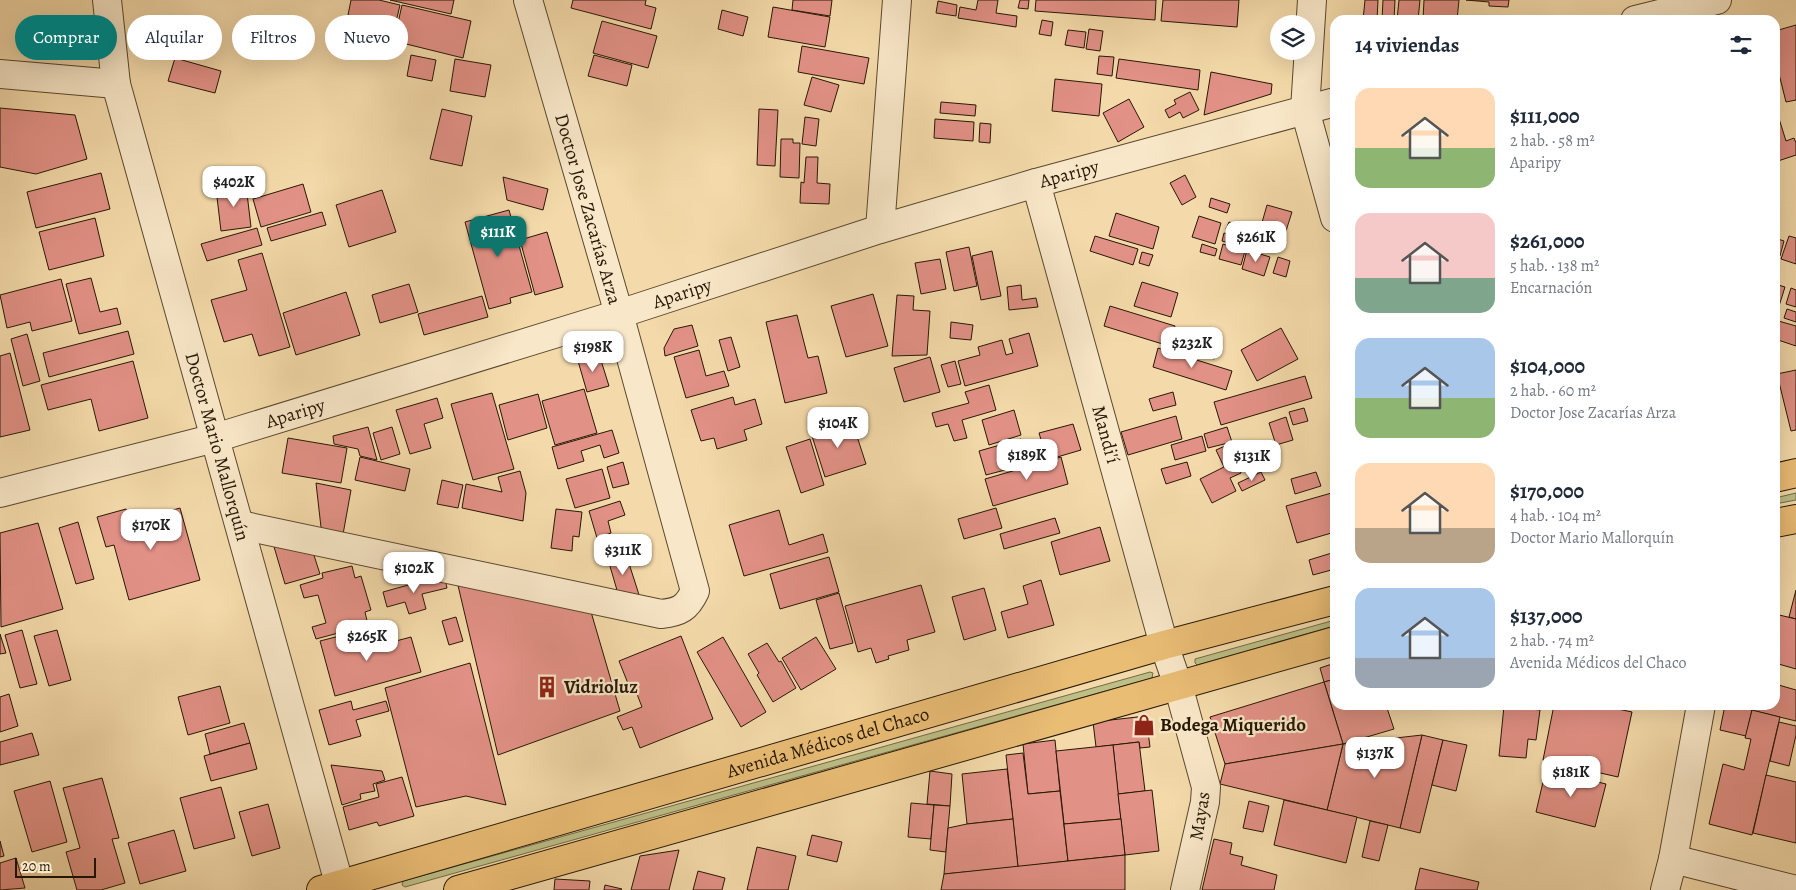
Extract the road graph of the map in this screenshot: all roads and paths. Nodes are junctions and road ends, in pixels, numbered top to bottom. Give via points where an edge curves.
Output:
1 (107, 0) edge
2 (528, 0) edge
3 (897, 0) edge
4 (1312, 0) edge
5 (1717, 0) edge
6 (1656, 15) edge
7 (0, 74) edge
8 (116, 84) junction
9 (1330, 103) edge
10 (1305, 110) junction
11 (1036, 183) junction
12 (1330, 200) edge
13 (880, 229) junction
14 (619, 314) junction
15 (216, 438) junction
16 (1796, 474) edge
17 (1780, 477) edge
18 (0, 493) edge
19 (1796, 519) edge
20 (1780, 522) edge
21 (240, 525) junction
22 (1330, 601) edge
23 (1330, 642) edge
24 (1164, 645) junction
25 (1178, 685) junction
26 (1700, 710) edge
27 (1673, 859) junction
28 (334, 888) edge
29 (458, 890) edge
30 (1185, 890) edge
31 (1665, 890) edge
32 (1796, 890) edge

1 - 8 street, Doctor Mario Mallorquín
2 - 14 street, Doctor Jose Zacarías Arza
3 - 13 street
4 - 10 street
5 - 6 street
7 - 8 street
8 - 15 street, Doctor Mario Mallorquín
9 - 10 street, Aparipy
10 - 11 street, Aparipy
10 - 12 street
11 - 13 street, Aparipy
11 - 24 street, Mandi'í
13 - 14 street, Aparipy
14 - 15 street, Aparipy
14 - 21 street, Doctor Jose Zacarías Arza via 695,591 689,604 676,612 661,614
15 - 18 street, Aparipy
15 - 21 street, Doctor Mario Mallorquín
16 - 17 main road
19 - 20 main road
21 - 28 street, Doctor Mario Mallorquín
22 - 24 main road, Avenida Médicos del Chaco
23 - 25 main road
24 - 25 street, Mandi'í
24 - 28 main road, Avenida Médicos del Chaco
25 - 29 main road
25 - 30 street, Mayas via 1206,787
26 - 27 street
27 - 31 street
27 - 32 street

